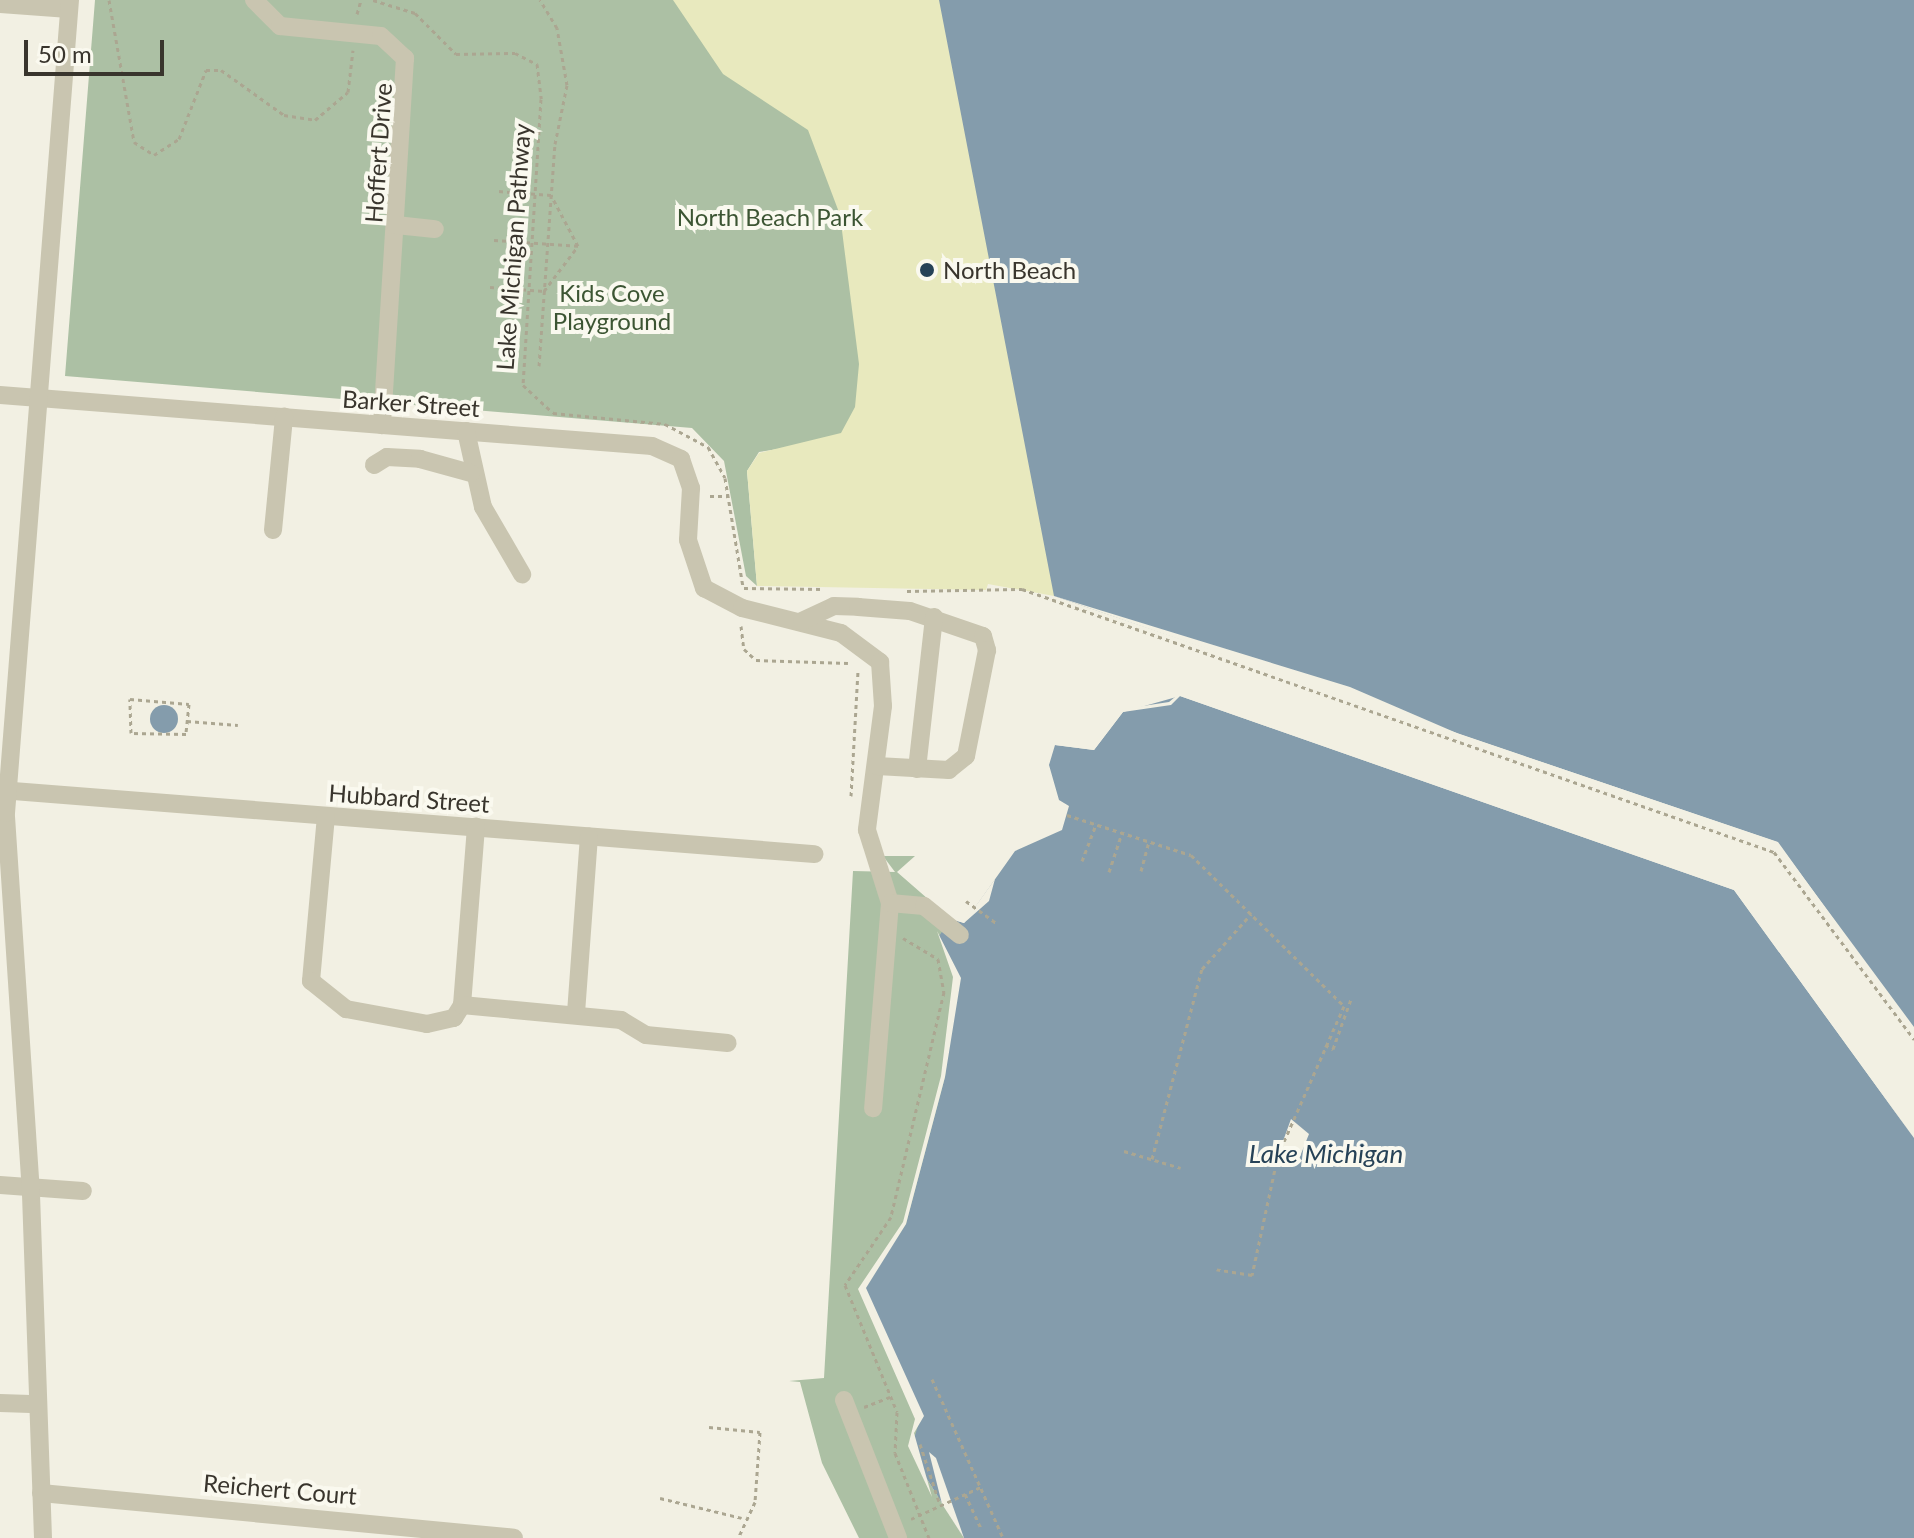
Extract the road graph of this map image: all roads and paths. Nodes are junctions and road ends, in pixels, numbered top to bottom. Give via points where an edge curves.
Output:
1 (109, 0) edge
2 (254, 0) edge
3 (361, 0) edge
4 (373, 0) edge
5 (540, 0) edge
6 (0, 4) edge
7 (70, 5) edge
8 (355, 32) junction
9 (498, 191) dead end
10 (534, 194) junction
11 (551, 195) junction
12 (396, 225) junction
13 (435, 229) dead end
14 (494, 240) dead end
15 (530, 243) junction
16 (547, 244) junction
17 (579, 246) junction
18 (490, 287) dead end
19 (526, 289) junction
20 (544, 291) junction
21 (539, 366) dead end
22 (0, 395) edge
23 (36, 397) junction
24 (284, 417) junction
25 (382, 425) junction
26 (466, 431) junction
27 (374, 465) dead end
28 (471, 473) junction
29 (273, 530) dead end
30 (522, 574) dead end
31 (744, 588) junction
32 (835, 589) dead end
33 (895, 590) dead end
34 (742, 608) junction
35 (934, 617) junction
36 (802, 621) junction
37 (187, 721) junction
38 (238, 725) dead end
39 (877, 766) junction
40 (917, 769) junction
41 (4, 790) edge
42 (850, 804) dead end
43 (1067, 815) dead end
44 (326, 816) junction
45 (1096, 824) junction
46 (476, 827) junction
47 (1122, 833) junction
48 (589, 836) junction
49 (1149, 842) junction
50 (814, 854) dead end
51 (1082, 861) dead end
52 (1141, 871) dead end
53 (1109, 872) dead end
54 (966, 901) dead end
55 (890, 903) junction
56 (1251, 914) junction
57 (998, 924) dead end
58 (888, 931) junction
59 (960, 935) dead end
60 (8, 976) edge
61 (1351, 999) dead end
62 (462, 1005) junction
63 (576, 1013) junction
64 (1914, 1039) edge
65 (728, 1043) dead end
66 (1325, 1045) junction
67 (873, 1108) dead end
68 (1124, 1151) dead end
69 (1152, 1159) junction
70 (1181, 1168) dead end
71 (0, 1185) edge
72 (30, 1188) junction
73 (83, 1191) dead end
74 (1216, 1269) dead end
75 (932, 1379) dead end
76 (890, 1397) junction
77 (0, 1403) edge
78 (38, 1404) junction
79 (846, 1406) joint
80 (709, 1427) dead end
81 (920, 1444) dead end
82 (929, 1447) dead end
83 (922, 1451) junction
84 (981, 1487) junction
85 (41, 1493) junction
86 (965, 1494) junction
87 (660, 1498) dead end
88 (940, 1505) junction
89 (923, 1513) junction
90 (742, 1518) junction
91 (981, 1529) dead end
92 (898, 1531) edge
93 (43, 1538) edge
94 (514, 1538) edge
95 (738, 1538) edge
96 (929, 1538) edge
97 (1003, 1538) edge

1 - 8 path via 134,142 154,155 179,139 200,77 214,68 294,119 334,111 348,92
2 - 8 street, Hoffert Drive via 280,26
3 - 8 path
4 - 10 path, Lake Michigan Pathway via 415,13 456,54 515,53 537,64
5 - 11 path via 557,28 567,85
6 - 7 street
7 - 23 street
8 - 12 street, Hoffert Drive via 391,42 408,69
9 - 10 path
10 - 11 path
10 - 15 path, Lake Michigan Pathway
11 - 16 path
11 - 17 path
12 - 13 street
12 - 25 street, Hoffert Drive
14 - 15 path
15 - 16 path
15 - 19 path, Lake Michigan Pathway
16 - 17 path
16 - 20 path
17 - 20 path
18 - 19 path
19 - 20 path
19 - 31 path, Lake Michigan Pathway via 520,365 528,394 553,413 665,424 708,447 725,478
20 - 21 path
22 - 23 street, Barker Street
23 - 24 street, Barker Street
23 - 41 street
24 - 25 street, Barker Street
24 - 29 street
25 - 26 street, Barker Street
26 - 28 street
26 - 34 street, Barker Street via 671,451 690,474 688,540 704,588
27 - 28 street via 387,457 420,459
28 - 30 street
31 - 32 path
31 - 34 path, Lake Michigan Pathway
33 - 64 path via 1022,589 1774,852
34 - 36 street
34 - 42 path, Lake Michigan Pathway via 742,642 756,660 838,660 861,673
35 - 36 street via 834,606
35 - 40 street
35 - 40 street via 971,627 987,650 966,756 949,770
36 - 39 street via 841,633 880,662
37 - 37 path via 189,704 130,699 131,733 182,738
37 - 38 path
39 - 40 street
39 - 55 street via 867,830
41 - 44 street, Hubbard Street
41 - 60 street
43 - 45 path
44 - 46 street, Hubbard Street
44 - 62 street via 311,981 323,997 374,1019 427,1024 454,1018
45 - 47 path
45 - 51 path
46 - 48 street, Hubbard Street
46 - 62 street
47 - 49 path
47 - 53 path
48 - 50 street, Hubbard Street
48 - 63 street
49 - 52 path
49 - 56 path via 1191,855
54 - 57 path
55 - 58 street
55 - 59 street via 924,906
56 - 66 path via 1344,1006
56 - 69 path via 1202,969
58 - 67 street
58 - 76 path via 929,948 944,973 891,1217 845,1285
60 - 72 street
61 - 66 path via 1333,1049
62 - 63 street
63 - 65 street via 621,1020 646,1035
66 - 74 path via 1278,1155 1252,1275
68 - 69 path
69 - 70 path
71 - 72 street
72 - 73 street
72 - 78 street
75 - 84 path
76 - 79 path
76 - 89 path via 895,1453
77 - 78 street
78 - 85 street
79 - 92 street
80 - 90 path via 760,1432 755,1502
81 - 83 path
82 - 83 path
83 - 88 path
84 - 86 path
84 - 97 path
85 - 93 street
85 - 94 street, Reichert Court
86 - 88 path
86 - 91 path
87 - 90 path
88 - 89 path
89 - 92 path
89 - 96 path
90 - 95 path

